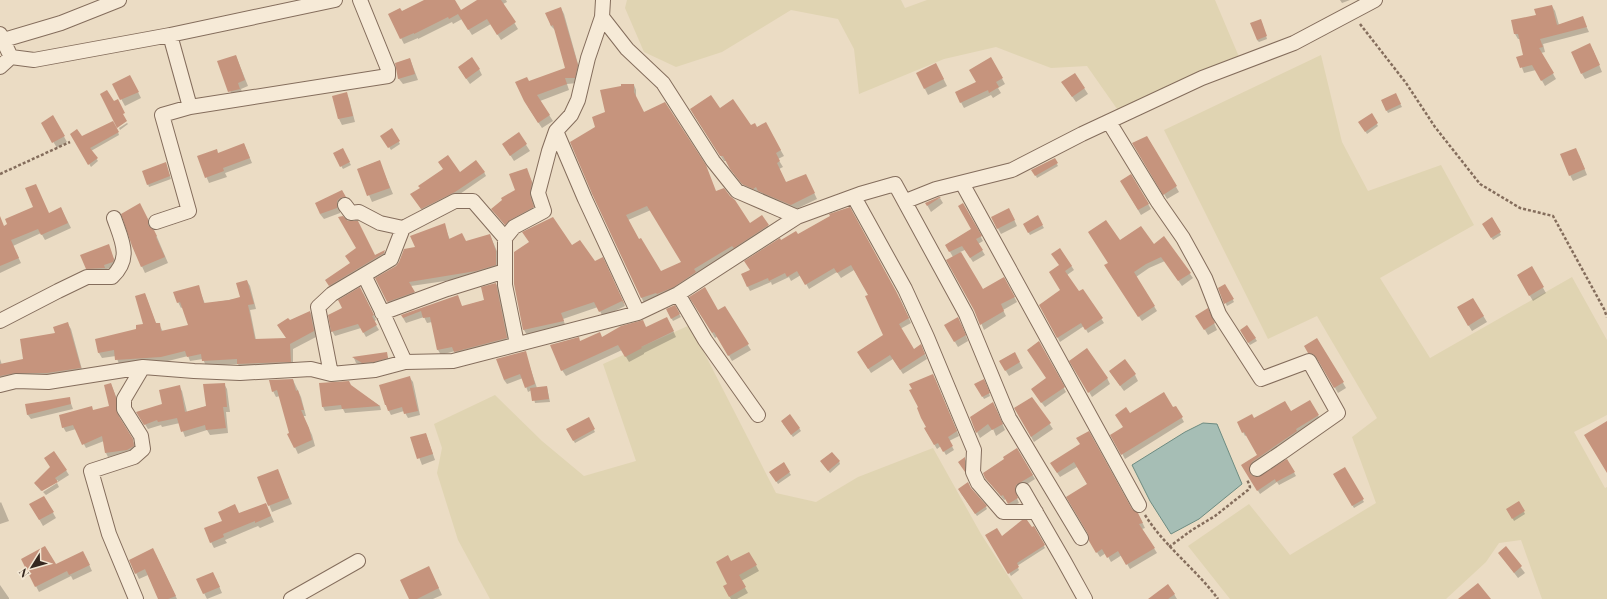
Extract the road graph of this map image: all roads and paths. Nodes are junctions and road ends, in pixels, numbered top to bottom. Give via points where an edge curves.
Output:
1 (119, 0) edge
2 (335, 0) edge
3 (360, 0) edge
4 (603, 0) edge
5 (1375, 0) edge
6 (1351, 13) junction
7 (602, 16) junction
8 (170, 35) junction
9 (1, 38) edge
10 (11, 57) junction
11 (0, 67) edge
12 (190, 107) junction
13 (1109, 122) junction
14 (556, 131) junction
15 (70, 142) dead end
16 (0, 174) edge
17 (962, 183) junction
18 (854, 197) junction
19 (906, 201) junction
20 (345, 205) dead end
21 (797, 217) junction
22 (114, 218) dead end
23 (156, 222) dead end
24 (403, 228) junction
25 (505, 238) junction
26 (505, 271) junction
27 (364, 275) junction
28 (678, 294) junction
29 (382, 313) junction
30 (638, 313) junction
31 (1607, 317) edge
32 (0, 321) edge
33 (517, 344) junction
34 (405, 362) junction
35 (143, 367) junction
36 (331, 374) junction
37 (0, 385) edge
38 (758, 415) dead end
39 (1256, 469) joint
40 (1023, 490) dead end
41 (1139, 505) joint
42 (1036, 512) junction
43 (1081, 538) dead end
44 (1169, 547) junction
45 (358, 561) dead end
46 (136, 599) edge
47 (290, 599) edge
48 (1085, 599) edge
49 (1218, 599) edge

1 - 9 street via 61,23
2 - 8 street
3 - 12 street via 388,69 388,76
4 - 7 street
5 - 6 street
6 - 13 street via 1294,43 1202,78
6 - 31 path via 1397,70 1435,127 1480,184 1520,208 1553,216
7 - 14 street via 578,100 571,115
7 - 21 street via 627,49 663,83 713,161 738,191
8 - 10 street via 34,60
8 - 12 street
9 - 10 street
10 - 11 street
12 - 23 street via 162,115 189,211
13 - 17 street via 1012,170
13 - 39 street via 1183,238 1205,278 1219,314 1261,379 1309,361 1338,413
14 - 25 street via 548,151 538,193 544,211 514,227
14 - 30 street
15 - 16 path
17 - 19 street via 936,189
17 - 41 street
18 - 19 street via 895,184
18 - 21 street
18 - 42 street via 905,289 928,337 974,450 972,472 978,484 1003,512
19 - 43 street via 966,314 1009,418
20 - 24 street via 351,213 359,212 380,223
21 - 28 street
22 - 32 street via 123,243 124,259 120,270 112,277 87,277
24 - 25 street via 455,202 473,201
24 - 27 street via 391,259
25 - 26 street
26 - 29 street
26 - 33 street via 505,285
27 - 29 street
27 - 36 street via 332,294 318,307
28 - 30 street
28 - 38 street via 705,340
29 - 34 street
30 - 33 street
33 - 34 street via 453,361
34 - 36 street via 375,370
35 - 36 street via 240,373 311,369
35 - 37 street via 48,382
35 - 46 street via 124,399 124,409 141,436 143,449 134,457 91,471 109,534
39 - 44 path via 1246,475 1250,487 1248,490
40 - 42 street
41 - 44 path
42 - 48 street
44 - 49 path
45 - 47 street

